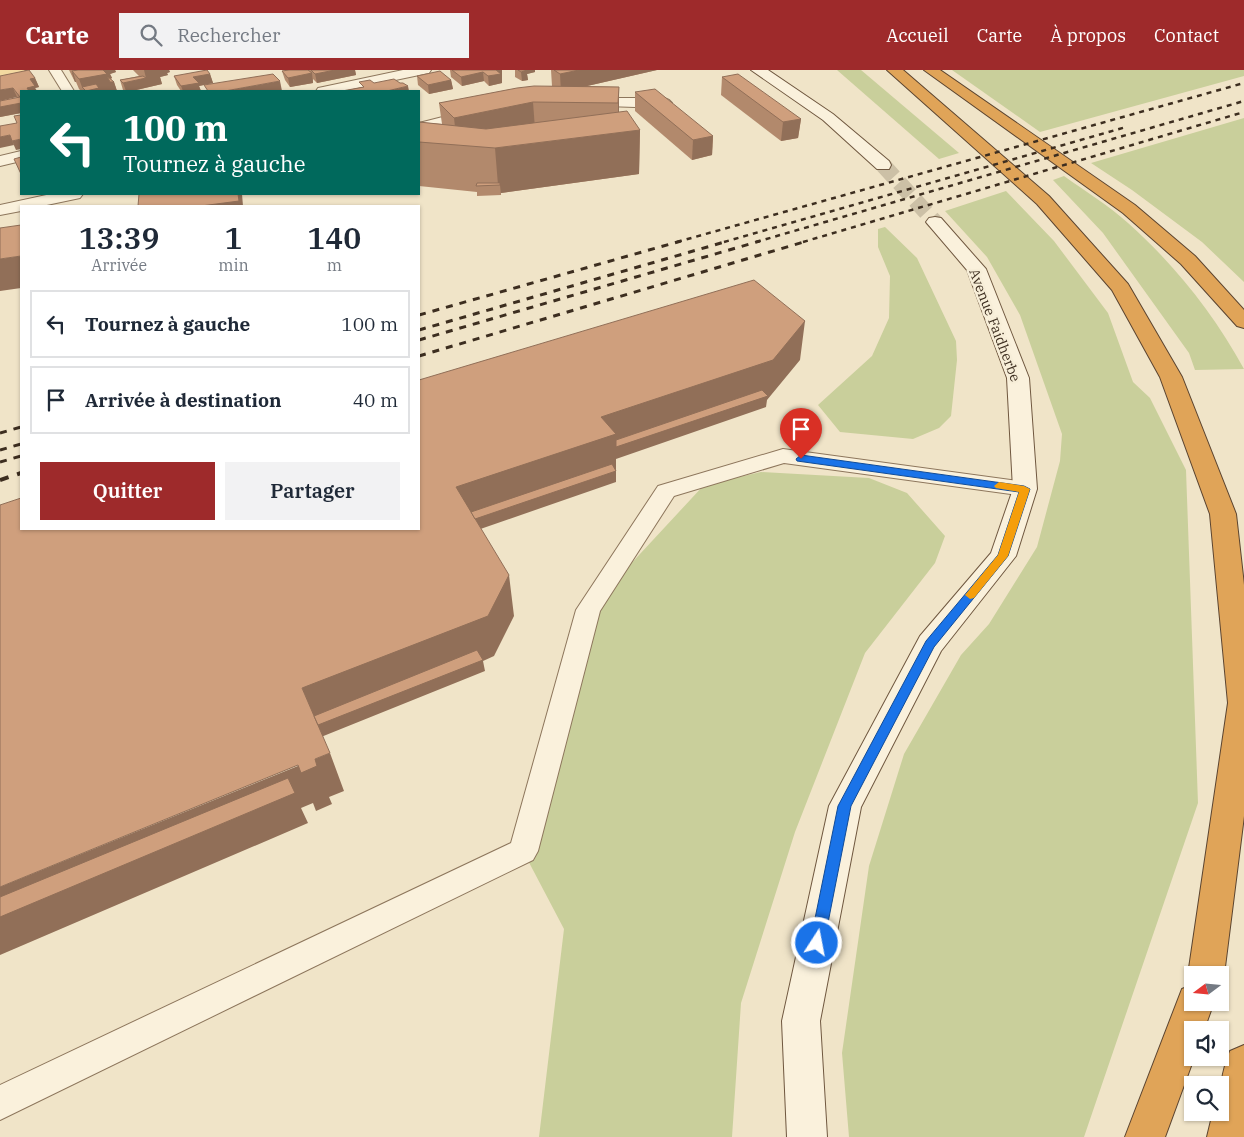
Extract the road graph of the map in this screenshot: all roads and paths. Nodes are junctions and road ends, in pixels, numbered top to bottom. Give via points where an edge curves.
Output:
1 (18, 70) edge
2 (55, 70) edge
3 (424, 70) edge
4 (758, 70) edge
5 (894, 70) edge
6 (932, 70) edge
7 (0, 74) edge
8 (67, 90) edge
9 (328, 90) edge
10 (567, 101) edge
11 (664, 103) edge
12 (491, 110) edge
13 (420, 128) edge
14 (20, 156) edge
15 (0, 161) edge
16 (883, 165) tunnel mouth
17 (69, 195) edge
18 (23, 205) edge
19 (20, 206) edge
20 (0, 210) edge
21 (935, 222) tunnel mouth
22 (1244, 322) edge
23 (1024, 489) junction
24 (1207, 966) edge
25 (1193, 1011) edge
26 (1244, 1065) edge
27 (0, 1103) edge
28 (807, 1137) edge
29 (1145, 1137) edge
30 (1227, 1137) edge

1 - 7 main road
2 - 8 lane
3 - 9 street
4 - 16 street via 828,117
5 - 24 highway via 1042,200 1121,288 1172,377 1223,514 1243,703
6 - 22 highway via 1128,209 1188,260
10 - 11 street
12 - 13 street
14 - 15 street
17 - 18 street
19 - 20 street
21 - 23 street, Avenue Faidherbe via 976,269 1018,378
23 - 27 lane via 783,456 666,491 588,610 524,850
23 - 28 street, Avenue Faidherbe via 1003,556 930,644 845,806 801,1021
25 - 29 highway
26 - 30 highway

